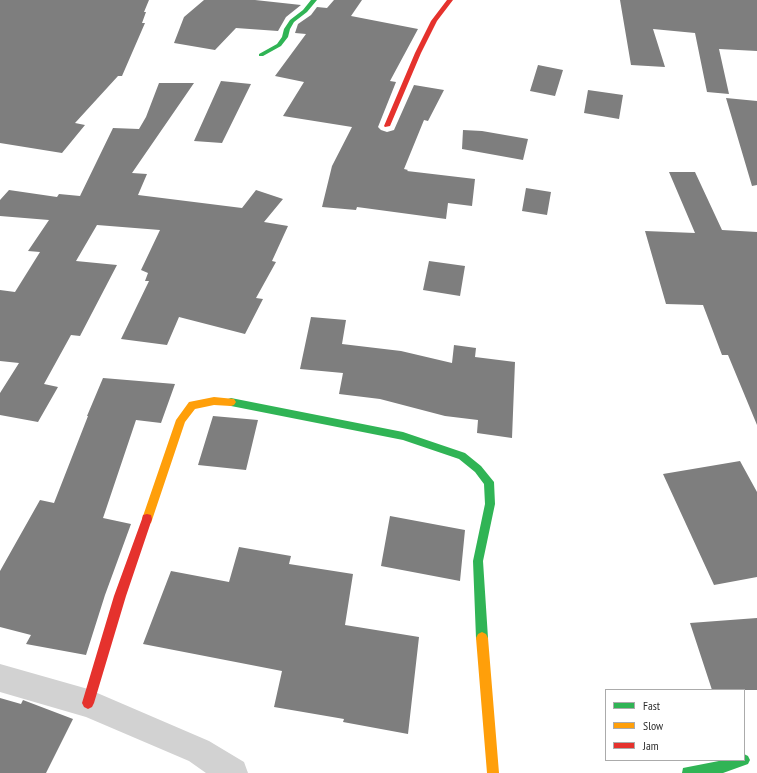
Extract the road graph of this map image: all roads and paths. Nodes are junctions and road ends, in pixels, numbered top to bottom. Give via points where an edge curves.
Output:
1 (314, 0) edge
2 (450, 0) edge
3 (261, 55) dead end
4 (387, 126) dead end
5 (0, 678) edge
6 (88, 703) junction
7 (757, 756) edge
8 (745, 760) edge
9 (741, 761) edge
10 (233, 773) edge
11 (493, 773) edge
12 (688, 773) edge

1 - 3 street via 292,21 279,45
2 - 4 street via 434,21
5 - 6 street
6 - 10 street via 199,751
6 - 11 street via 120,596 181,420 192,405 228,401 403,436 462,456 489,482 490,504 478,561
7 - 8 street
9 - 12 street

